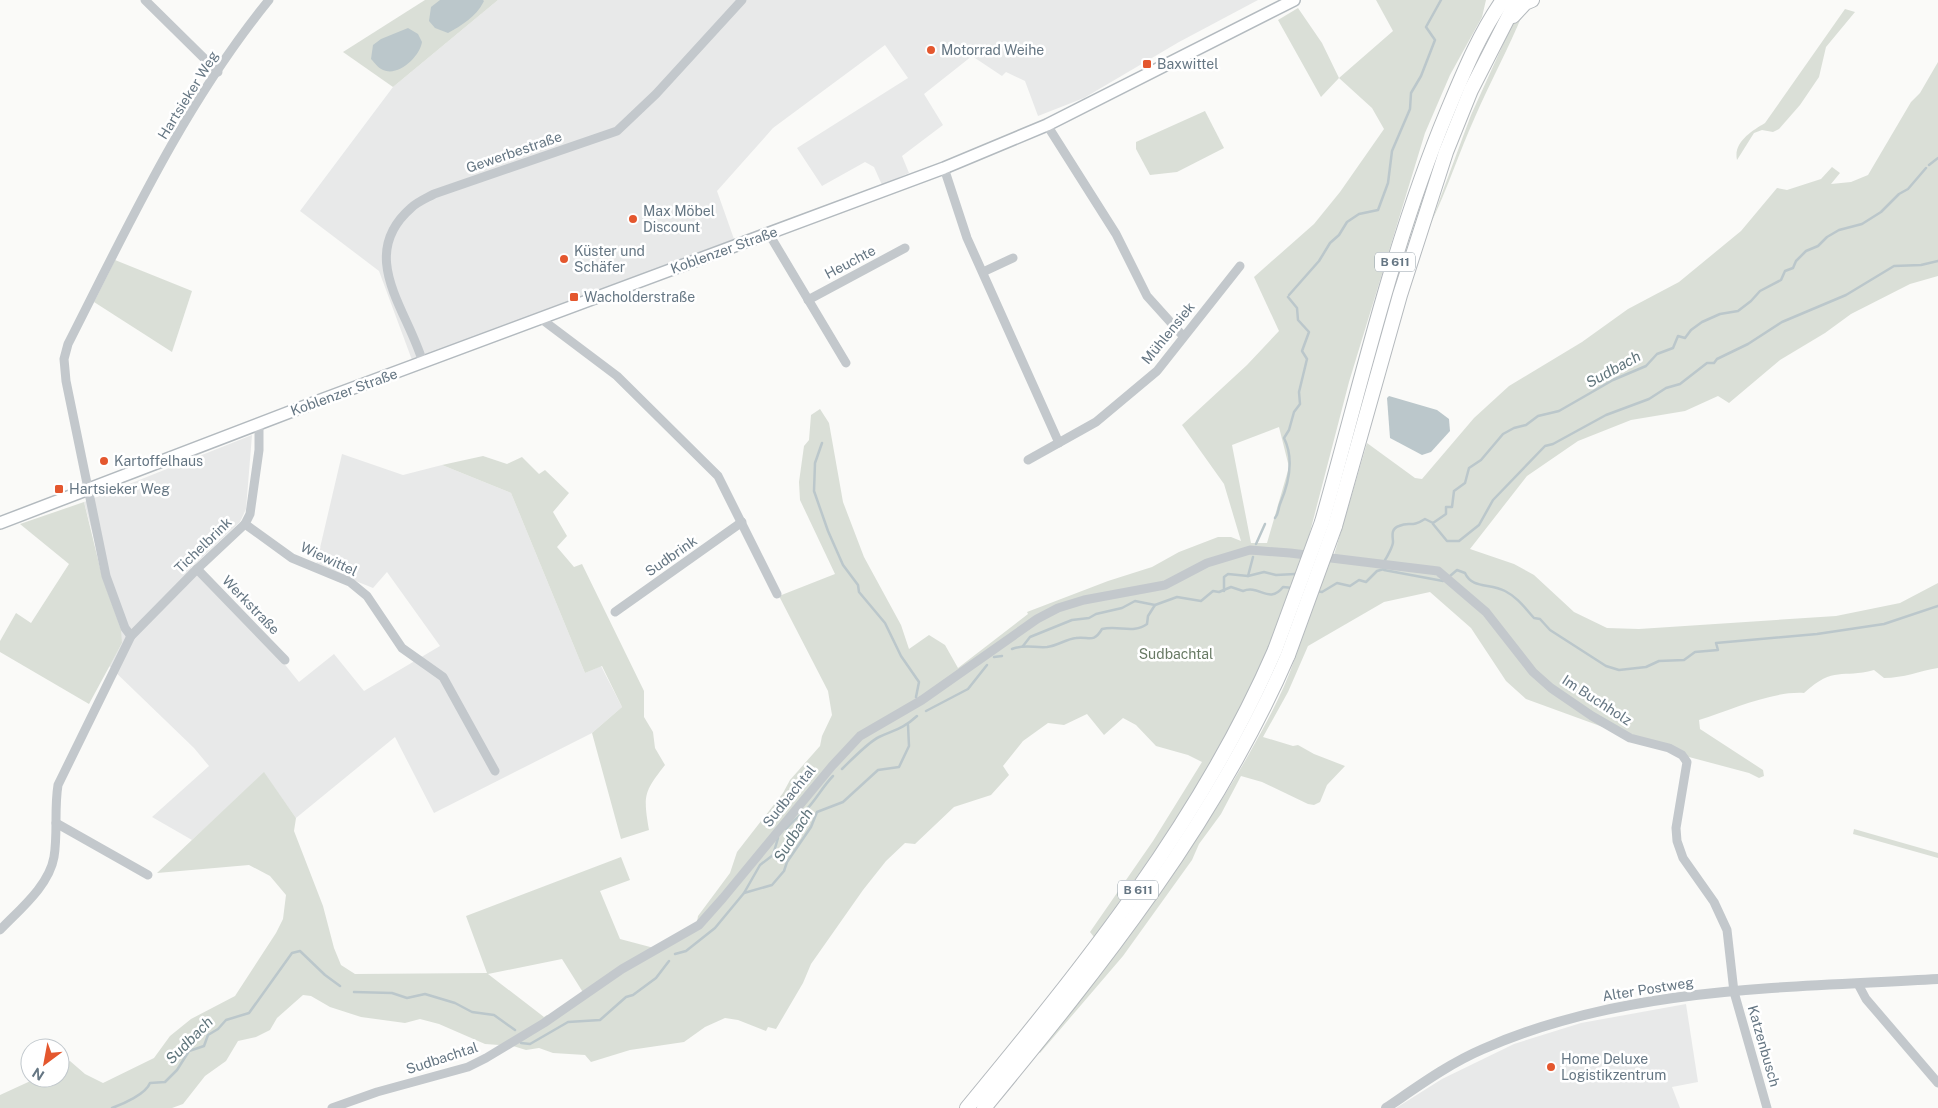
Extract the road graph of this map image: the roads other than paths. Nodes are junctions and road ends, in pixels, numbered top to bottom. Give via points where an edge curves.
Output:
1 (145, 0) edge
2 (269, 0) edge
3 (742, 0) edge
4 (1294, 0) edge
5 (1517, 0) edge
6 (1532, 0) edge
7 (1499, 4) edge
8 (1498, 36) junction
9 (218, 72) junction
10 (1047, 125) junction
11 (944, 168) junction
12 (769, 234) junction
13 (905, 248) dead end
14 (1013, 258) dead end
15 (1240, 266) dead end
16 (983, 272) junction
17 (808, 300) junction
18 (540, 318) junction
19 (1184, 336) junction
20 (423, 363) junction
21 (846, 363) dead end
22 (259, 425) junction
23 (1059, 443) junction
24 (1028, 460) dead end
25 (88, 489) junction
26 (742, 522) junction
27 (0, 523) edge
28 (245, 524) junction
29 (1329, 524) junction
30 (1290, 553) joint
31 (197, 569) junction
32 (777, 594) dead end
33 (616, 612) dead end
34 (131, 636) junction
35 (1282, 653) junction
36 (285, 660) dead end
37 (495, 771) dead end
38 (56, 823) junction
39 (148, 875) dead end
40 (0, 930) edge
41 (1938, 979) edge
42 (1858, 984) junction
43 (1734, 992) junction
44 (1938, 1083) edge
45 (332, 1108) edge
46 (967, 1108) edge
47 (984, 1108) edge
48 (1386, 1108) edge
49 (1767, 1108) edge

1 - 9 street
2 - 9 street, Hartsieker Weg
3 - 20 street, Gewerbestraße via 656,94 617,131 434,194 411,208 395,228 385,254 386,272
4 - 10 main road, Koblenzer Straße
5 - 8 highway, B 611
6 - 8 highway, B 611 via 1513,15
7 - 29 highway, B 611 via 1459,83 1410,213
8 - 29 highway, B 611 via 1449,143 1423,218
9 - 25 street, Hartsieker Weg via 152,178 68,344 64,359 66,381
10 - 11 main road, Koblenzer Straße
10 - 19 street via 1116,234 1147,296
11 - 12 main road, Koblenzer Straße
11 - 16 street via 967,238
12 - 17 street
12 - 18 main road, Koblenzer Straße
13 - 17 street, Heuchte
14 - 16 street
15 - 19 street, Mühlensiek
16 - 23 street
17 - 21 street
18 - 20 main road, Koblenzer Straße
18 - 26 street via 617,376 718,476
19 - 23 street, Mühlensiek via 1157,371 1096,422
20 - 22 main road, Koblenzer Straße
22 - 25 main road, Koblenzer Straße
22 - 28 street, Tichelbrink via 250,514
23 - 24 street, Mühlensiek
25 - 27 main road, Koblenzer Straße
25 - 34 street via 106,576
26 - 32 street
26 - 33 street, Sudbrink
28 - 31 street, Tichelbrink
28 - 37 street, Wiewittel via 292,558 350,582 367,596 402,648 443,677
29 - 35 highway, B 611, bridge
30 - 43 street, Im Buchholz via 1438,571 1486,612 1533,672 1551,688 1630,738 1669,748 1682,755 1687,762 1676,828 1677,841 1683,858 1714,902 1727,930
30 - 45 street, Sudbachtal via 1250,550 1207,562 1165,585 1084,600 1058,608 1038,619 922,700 860,736 698,925 468,1067
31 - 34 street, Tichelbrink
31 - 36 street, Werkstraße
34 - 38 street, Tichelbrink via 64,769 55,800
35 - 46 highway, B 611 via 1162,856 1078,972
35 - 47 highway, B 611 via 1251,733 1177,857 1089,978
38 - 39 street
38 - 40 street, Tichelbrink via 54,858 48,874
41 - 42 street, Alter Postweg
42 - 43 street, Alter Postweg
42 - 44 street via 1866,999
43 - 48 street, Alter Postweg via 1679,996 1619,1006 1545,1024 1458,1061
43 - 49 street, Katzenbusch

